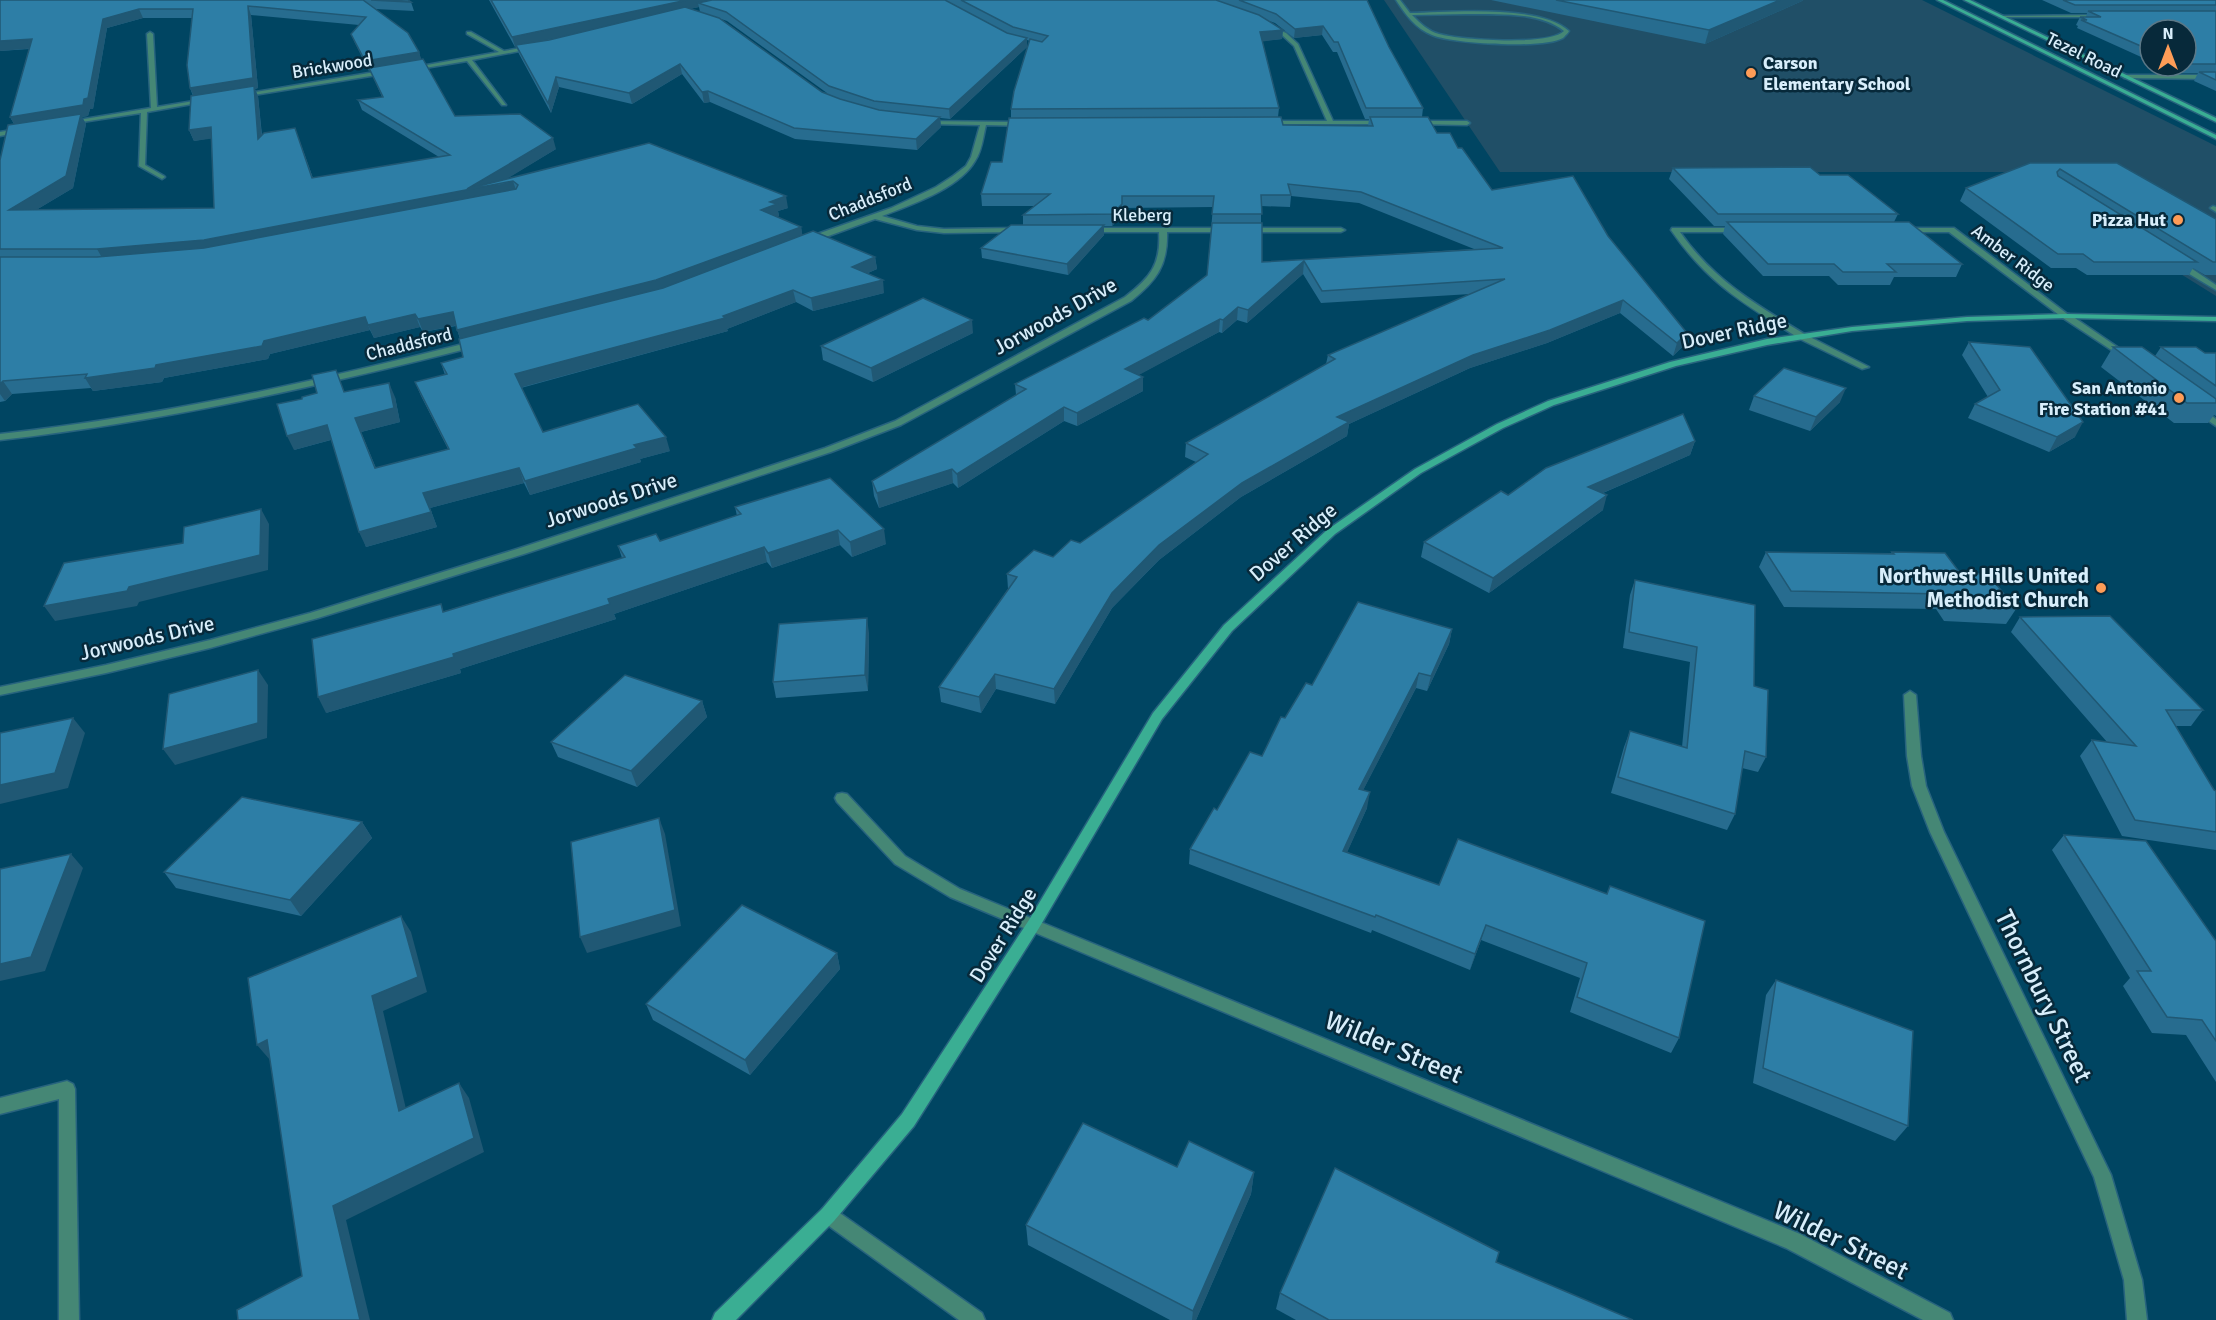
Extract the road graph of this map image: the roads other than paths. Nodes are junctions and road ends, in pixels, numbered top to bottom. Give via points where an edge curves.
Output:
1 (1398, 0) edge
2 (1448, 0) edge
3 (1939, 0) edge
4 (1966, 0) edge
5 (1461, 3) dead end
6 (1408, 14) junction
7 (2110, 16) edge
8 (2001, 17) junction
9 (1264, 24) edge
10 (469, 33) dead end
11 (150, 34) dead end
12 (539, 47) edge
13 (504, 53) junction
14 (469, 60) junction
15 (411, 69) edge
16 (399, 71) edge
17 (2126, 77) junction
18 (2216, 77) edge
19 (236, 96) edge
20 (213, 100) edge
21 (504, 104) dead end
22 (154, 109) junction
23 (144, 110) junction
24 (2216, 120) edge
25 (921, 122) edge
26 (67, 123) edge
27 (1259, 123) edge
28 (1331, 123) junction
29 (1387, 123) edge
30 (1410, 123) edge
31 (1467, 123) dead end
32 (983, 124) junction
33 (1031, 124) edge
34 (33, 128) edge
35 (0, 134) edge
36 (2216, 137) edge
37 (162, 177) dead end
38 (873, 216) junction
39 (1025, 230) edge
40 (1083, 230) edge
41 (1163, 230) junction
42 (1341, 230) dead end
43 (1744, 230) edge
44 (1894, 230) edge
45 (796, 246) edge
46 (2176, 262) edge
47 (2216, 288) edge
48 (2066, 316) junction
49 (2216, 320) edge
50 (1803, 337) junction
51 (489, 341) edge
52 (2135, 363) edge
53 (1865, 367) dead end
54 (2189, 403) edge
55 (2216, 423) edge
56 (0, 436) edge
57 (0, 691) edge
58 (1910, 695) dead end
59 (842, 798) dead end
60 (1035, 924) junction
61 (0, 1106) edge
62 (828, 1215) junction
63 (69, 1320) edge
64 (723, 1320) edge
65 (975, 1320) edge
66 (1943, 1320) edge
67 (2137, 1320) edge

1 - 6 street
2 - 5 street
3 - 36 street, Tezel Road
4 - 8 street, Tezel Road
6 - 6 street via 1423,29 1456,40 1540,40 1560,38 1567,31 1563,25 1525,15
7 - 8 street
8 - 17 street, Tezel Road
9 - 28 street via 1296,45
10 - 13 street
11 - 22 street
12 - 13 street
13 - 14 street
14 - 15 street
14 - 21 street
16 - 19 street, Brickwood
17 - 18 street
17 - 24 street, Tezel Road
20 - 22 street
22 - 23 street
23 - 26 street
23 - 37 street via 142,166
25 - 32 street
27 - 28 street
28 - 29 street
30 - 31 street
32 - 33 street
32 - 38 street, Chaddsford via 978,149 968,167 941,187
34 - 35 street
38 - 39 street via 944,231
38 - 45 street, Chaddsford
40 - 41 street, Kleberg
41 - 42 street, Kleberg
41 - 57 street, Jorwoods Drive via 1164,248 1158,268 1128,299 898,423 828,450 377,597 212,644
43 - 50 street via 1675,230 1714,277
44 - 48 street, Amber Ridge via 1951,230
46 - 47 street
48 - 49 street, Dover Ridge
48 - 50 street, Dover Ridge via 1967,319
48 - 52 street, Amber Ridge
50 - 53 street
50 - 60 street, Dover Ridge via 1673,364 1551,403 1418,471 1331,532 1228,628 1157,716
51 - 56 street, Chaddsford via 229,403
54 - 55 street
58 - 67 street, Thornbury Street via 1919,786 1937,832 2102,1175 2133,1280
59 - 60 street, Wilder Street via 900,860 955,893
60 - 62 street, Dover Ridge via 909,1120
60 - 66 street, Wilder Street via 1793,1241
61 - 63 street via 67,1089
62 - 64 street, Dover Ridge
62 - 65 street

